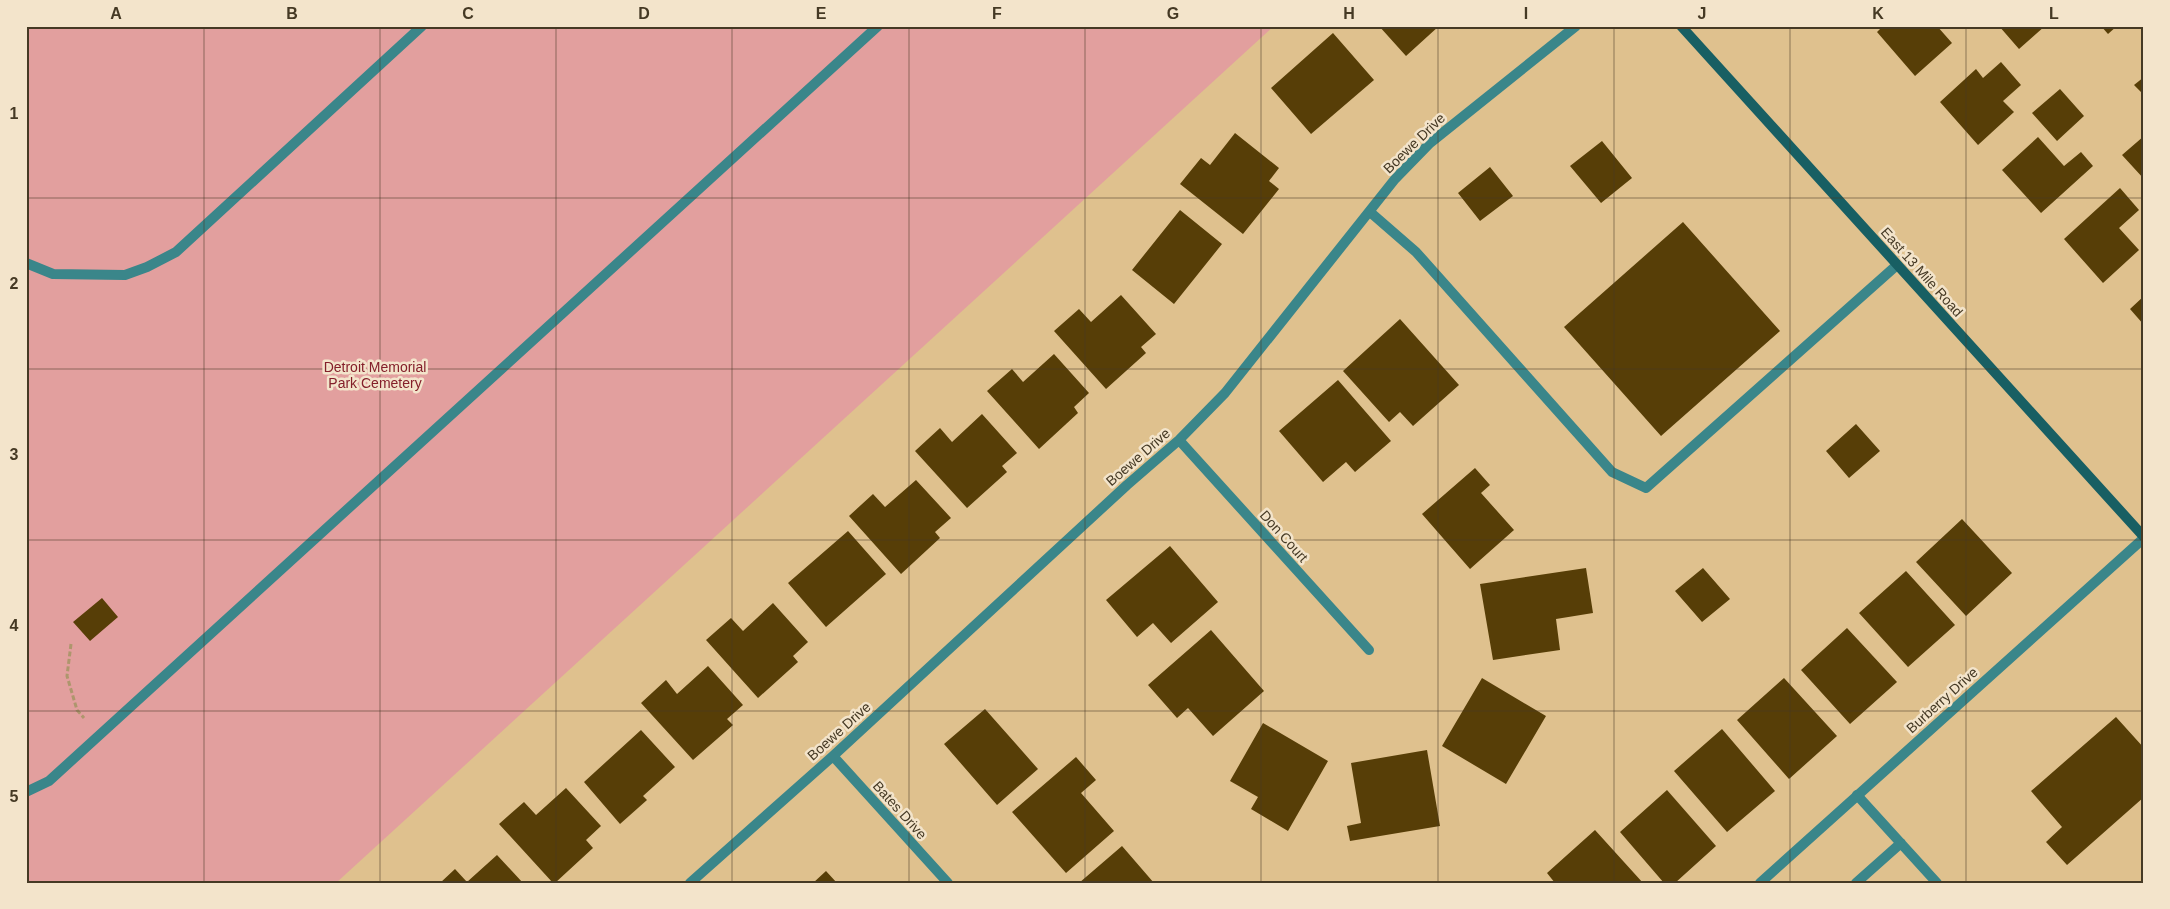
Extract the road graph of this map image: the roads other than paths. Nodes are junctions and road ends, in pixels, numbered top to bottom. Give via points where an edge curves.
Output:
1 (422, 26) edge
2 (878, 26) edge
3 (1576, 26) edge
4 (1681, 26) edge
5 (1370, 212) junction
6 (26, 264) edge
7 (1897, 265) junction
8 (1178, 440) junction
9 (2144, 537) edge
10 (1369, 650) dead end
11 (833, 756) junction
12 (26, 792) edge
13 (1858, 795) junction
14 (1901, 843) junction
15 (690, 883) edge
16 (948, 883) edge
17 (1760, 883) edge
18 (1856, 883) edge
19 (1936, 883) edge

1 - 6 street via 176,252 125,275 53,274
2 - 12 street via 49,781
3 - 5 street, Boewe Drive via 1430,143 1395,179
4 - 7 main road, East 13 Mile Road
5 - 7 street via 1416,252 1612,472 1646,488
5 - 8 street, Boewe Drive via 1225,393
7 - 9 main road, East 13 Mile Road
8 - 10 street, Don Court
8 - 11 street, Boewe Drive
9 - 13 street, Burberry Drive
11 - 15 street, Boewe Drive
11 - 16 street, Bates Drive
13 - 14 street
13 - 17 street, Burberry Drive
14 - 18 street
14 - 19 street

